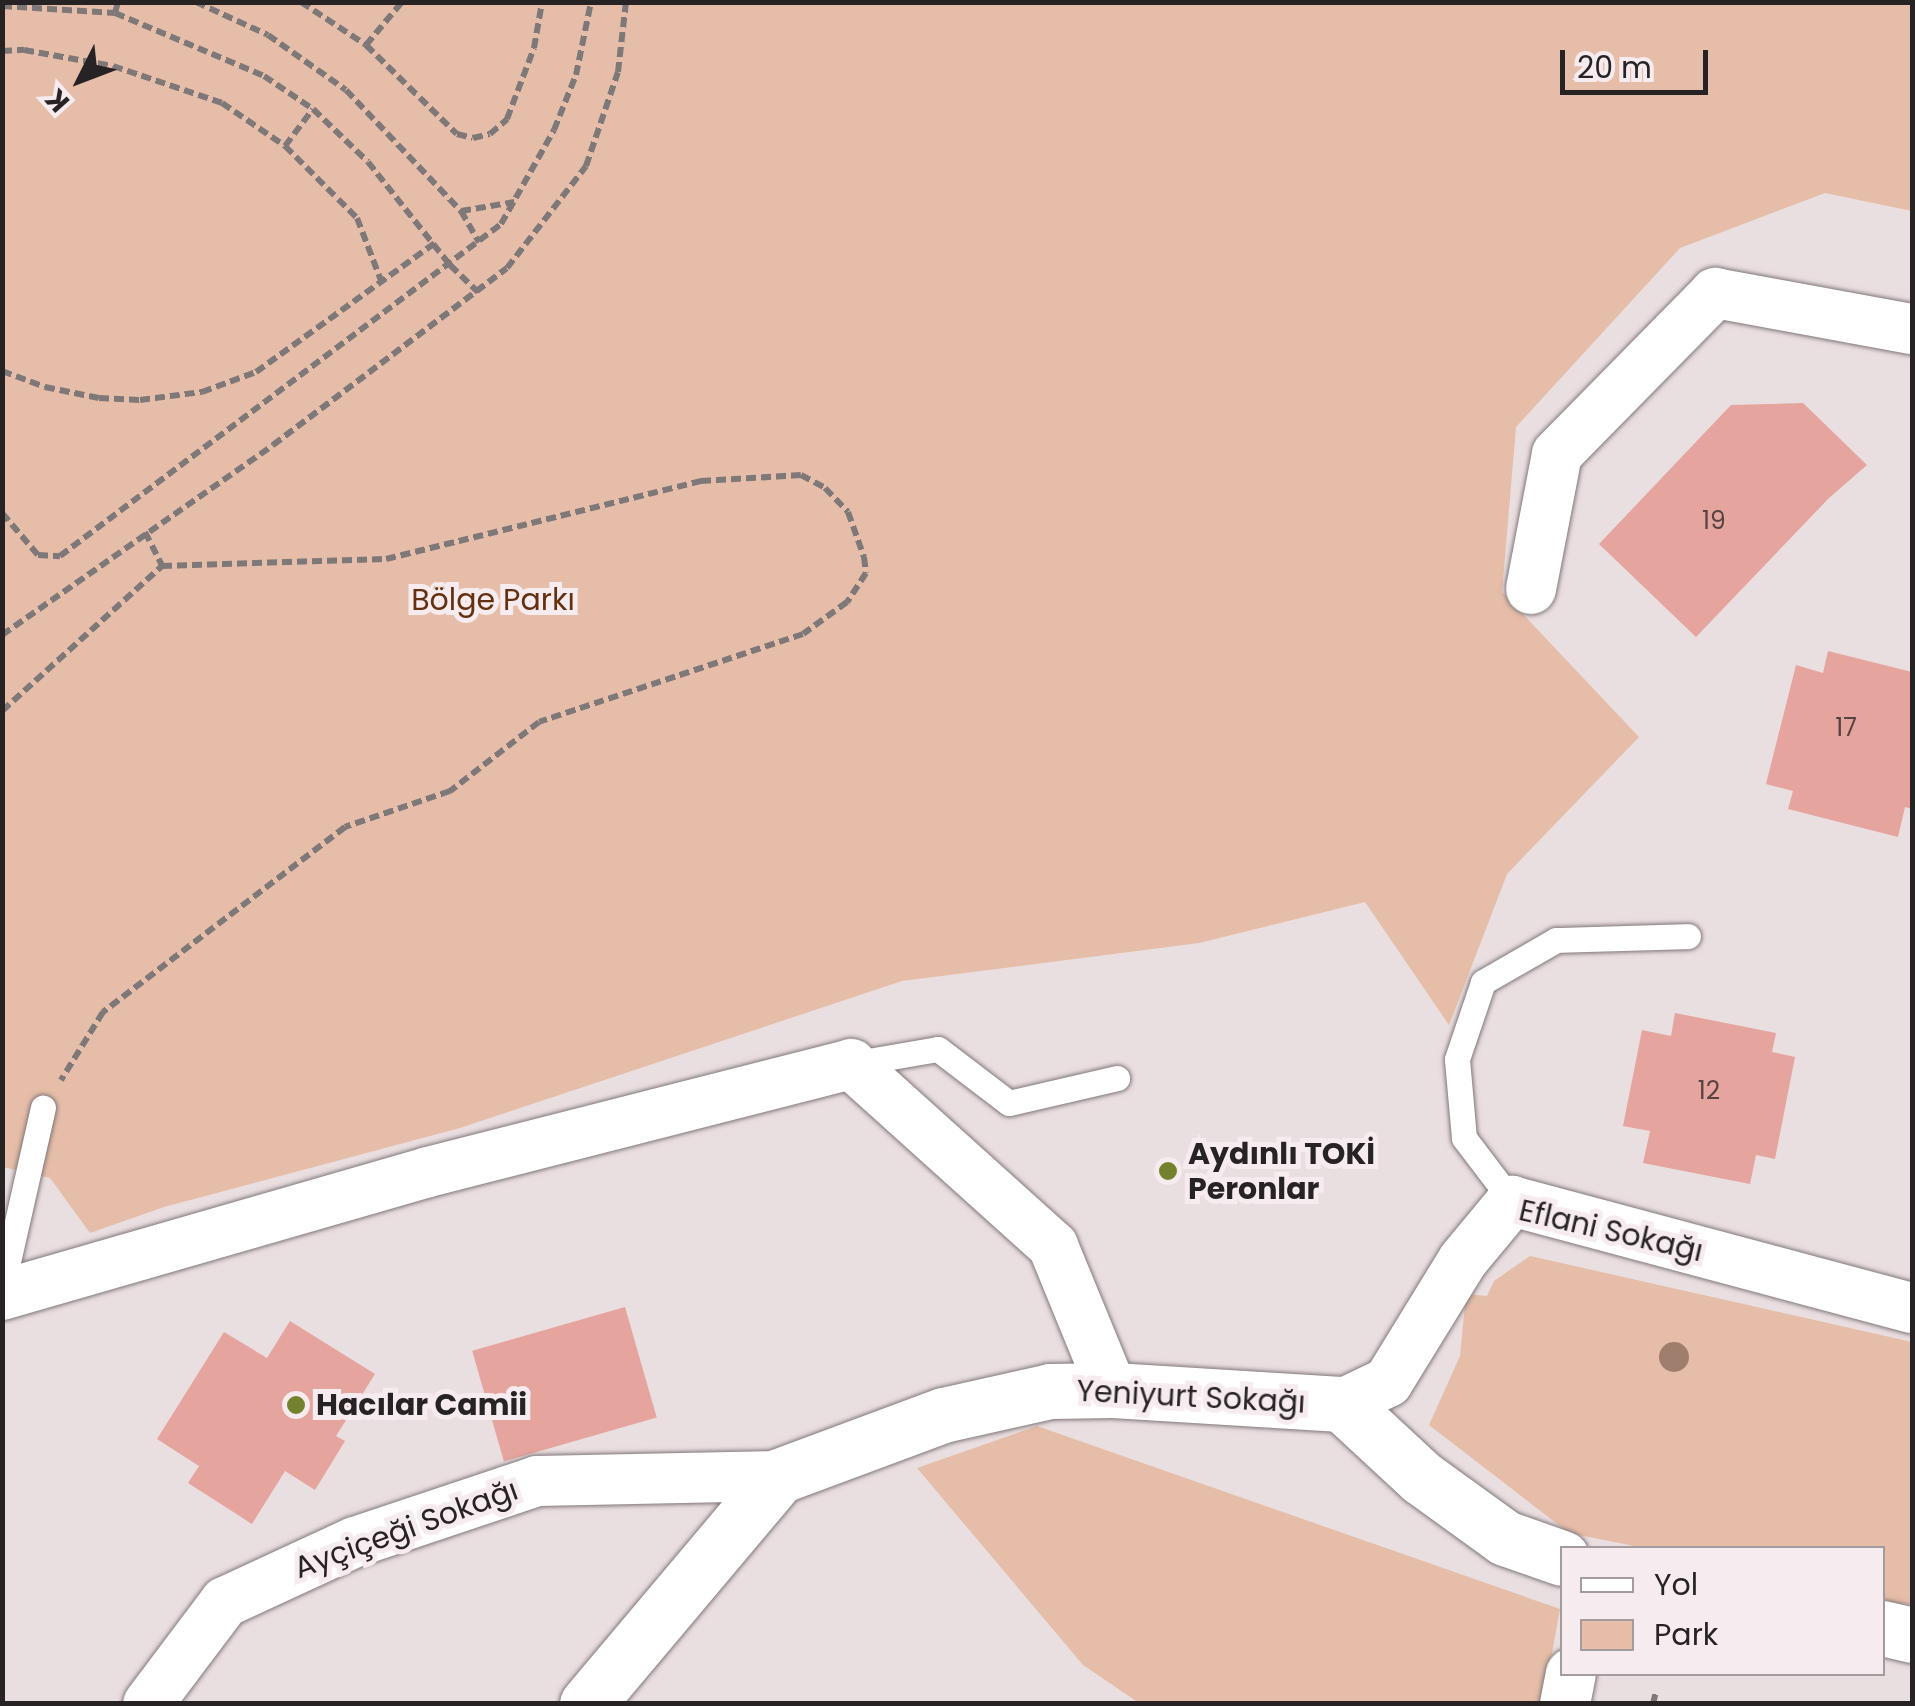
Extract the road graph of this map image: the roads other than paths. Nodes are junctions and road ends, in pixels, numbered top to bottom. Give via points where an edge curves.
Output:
1 (1912, 328) edge
2 (1531, 589) dead end
3 (1688, 936) dead end
4 (851, 1064) junction
5 (1117, 1078) dead end
6 (43, 1108) road end
7 (1512, 1201) junction
8 (2, 1291) edge
9 (1912, 1308) edge
10 (1112, 1390) junction
11 (1342, 1404) junction
12 (779, 1476) junction
13 (1560, 1557) edge
14 (1885, 1629) edge
15 (1912, 1635) edge
16 (1571, 1676) edge
17 (148, 1704) edge
18 (588, 1704) edge
19 (1565, 1704) edge

1 - 2 street via 1715,293 1557,454
3 - 7 lane via 1556,940 1484,982 1456,1060 1464,1138
4 - 5 lane via 938,1049 1009,1103
4 - 8 street
4 - 10 street via 1053,1246
6 - 8 lane
7 - 9 street, Eflani Sokağı
7 - 11 street, Eflani Sokağı via 1462,1260 1388,1382
10 - 11 street, Yeniyurt Sokağı
10 - 12 street, Yeniyurt Sokağı via 1050,1391 943,1415
11 - 13 street, Yeniyurt Sokağı via 1422,1478 1505,1538
12 - 17 street, Ayçiçeği Sokağı via 537,1481 355,1542 225,1602
12 - 18 street, Yeniyurt Sokağı
14 - 15 street
16 - 19 street

